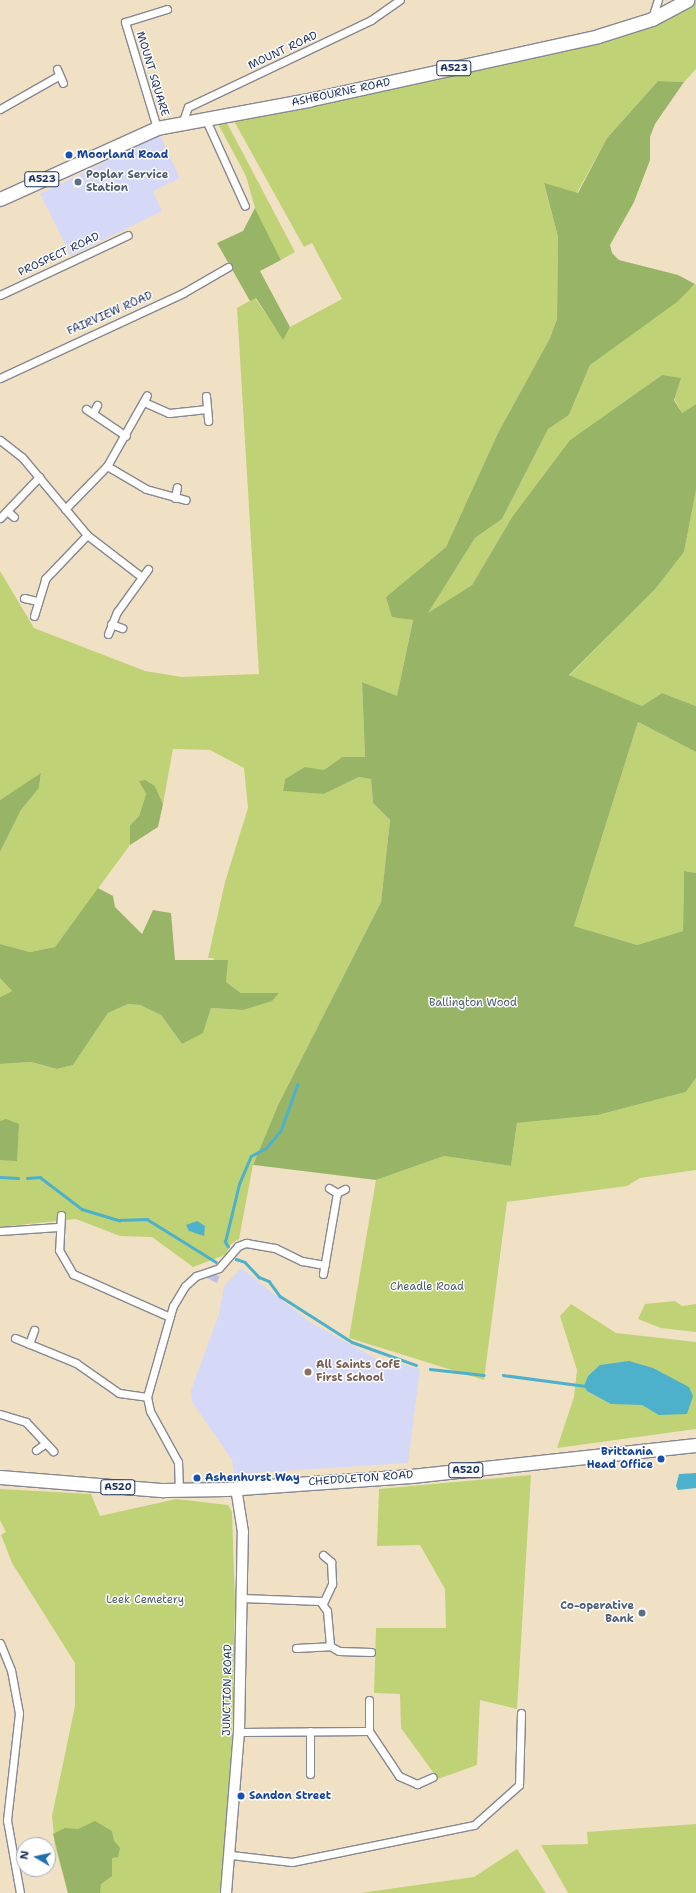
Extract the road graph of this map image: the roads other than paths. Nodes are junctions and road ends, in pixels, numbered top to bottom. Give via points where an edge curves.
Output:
1 (400, 0) edge
2 (686, 0) edge
3 (657, 3) edge
4 (167, 10) dead end
5 (652, 19) junction
6 (63, 83) dead end
7 (0, 109) edge
8 (206, 120) junction
9 (182, 124) junction
10 (157, 128) junction
11 (0, 199) edge
12 (245, 206) dead end
13 (128, 235) dead end
14 (228, 267) dead end
15 (0, 295) edge
16 (0, 378) edge
17 (147, 395) dead end
18 (206, 396) dead end
19 (144, 402) junction
20 (97, 405) dead end
21 (86, 409) dead end
22 (207, 409) junction
23 (93, 413) junction
24 (208, 421) dead end
25 (126, 436) junction
26 (0, 440) edge
27 (107, 466) junction
28 (39, 477) junction
29 (177, 487) dead end
30 (175, 498) junction
31 (186, 500) dead end
32 (65, 509) junction
33 (7, 511) junction
34 (14, 517) dead end
35 (0, 518) edge
36 (87, 535) junction
37 (148, 569) dead end
38 (142, 577) junction
39 (24, 598) dead end
40 (37, 601) junction
41 (34, 616) dead end
42 (111, 624) junction
43 (122, 628) dead end
44 (108, 634) dead end
45 (329, 1188) dead end
46 (345, 1189) dead end
47 (337, 1193) junction
48 (61, 1214) dead end
49 (58, 1227) junction
50 (0, 1231) edge
51 (325, 1265) junction
52 (323, 1274) dead end
53 (170, 1317) junction
54 (34, 1330) dead end
55 (15, 1338) dead end
56 (29, 1344) junction
57 (147, 1397) junction
58 (0, 1414) edge
59 (46, 1443) junction
60 (696, 1445) edge
61 (36, 1450) dead end
62 (53, 1451) dead end
63 (0, 1477) edge
64 (236, 1488) junction
65 (179, 1490) junction
66 (323, 1555) dead end
67 (242, 1598) junction
68 (324, 1603) junction
69 (0, 1643) edge
70 (330, 1646) junction
71 (296, 1648) dead end
72 (371, 1652) dead end
73 (369, 1700) dead end
74 (521, 1713) dead end
75 (310, 1731) junction
76 (369, 1731) junction
77 (239, 1732) junction
78 (310, 1774) dead end
79 (433, 1777) dead end
80 (231, 1855) junction
81 (20, 1893) edge
82 (226, 1893) edge

1 - 9 street, MOUNT ROAD via 371,20 188,107
2 - 5 highway, ASHBOURNE ROAD / A523
3 - 5 street
4 - 10 street, MOUNT SQUARE via 125,22
5 - 8 highway, ASHBOURNE ROAD / A523 via 598,36 510,56
6 - 7 street via 58,72
8 - 9 highway, ASHBOURNE ROAD / A523
8 - 12 street
9 - 10 highway, ASHBOURNE ROAD / A523
10 - 11 highway, ASHBOURNE ROAD / A523
13 - 15 street, PROSPECT ROAD
14 - 16 street, FAIRVIEW ROAD via 183,293
17 - 19 street
18 - 22 street
19 - 22 street via 169,413
19 - 25 street
20 - 23 street
21 - 23 street
22 - 24 street
23 - 25 street
25 - 27 street
26 - 28 street
27 - 30 street via 138,485
27 - 32 street
28 - 32 street
28 - 33 street
29 - 30 street
30 - 31 street
32 - 36 street
33 - 34 street
33 - 35 street
36 - 38 street
36 - 40 street via 45,579
37 - 38 street
38 - 42 street
39 - 40 street
40 - 41 street
42 - 43 street
42 - 44 street
45 - 47 street
46 - 47 street
47 - 51 street
48 - 49 street
49 - 50 street
49 - 53 street via 60,1257 73,1274
51 - 52 street
51 - 53 street via 302,1261 275,1248 246,1244 238,1246 219,1268 196,1276 177,1299
53 - 57 street
54 - 56 street
55 - 56 street
56 - 57 street via 86,1369 119,1393
57 - 65 street via 150,1411 178,1462
58 - 59 street via 26,1422
59 - 61 street
59 - 62 street
60 - 64 highway, CHEDDLETON ROAD / A520 via 411,1476
63 - 65 highway, CHEDDLETON ROAD / A520
64 - 65 highway, CHEDDLETON ROAD / A520
64 - 67 street, JUNCTION ROAD via 243,1532
66 - 68 street via 331,1562 332,1584
67 - 68 street via 316,1600
67 - 77 street, JUNCTION ROAD
68 - 70 street
69 - 81 street via 11,1670 19,1713 7,1820
70 - 71 street
70 - 72 street via 339,1651
73 - 76 street
74 - 80 street via 519,1785 474,1825 292,1862
75 - 76 street
75 - 77 street
75 - 78 street
76 - 79 street via 404,1781 417,1784
77 - 80 street, JUNCTION ROAD
80 - 82 street, JUNCTION ROAD

